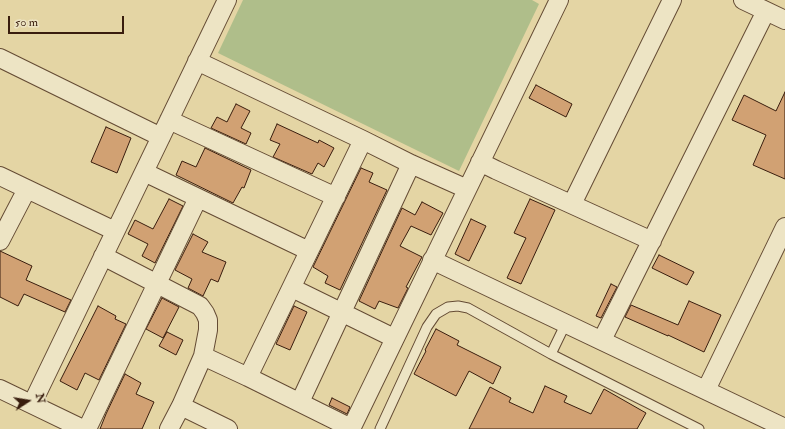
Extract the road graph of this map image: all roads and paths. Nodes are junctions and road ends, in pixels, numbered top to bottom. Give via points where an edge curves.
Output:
1 (227, 0) edge
2 (560, 0) edge
3 (672, 0) edge
4 (743, 0) edge
5 (766, 11) junction
6 (785, 20) edge
7 (0, 58) edge
8 (198, 61) junction
9 (169, 120) junction
10 (161, 137) junction
11 (363, 140) junction
12 (480, 162) junction
13 (411, 164) junction
14 (144, 172) junction
15 (0, 176) edge
16 (26, 189) junction
17 (467, 189) junction
18 (336, 197) junction
19 (198, 198) junction
20 (572, 204) junction
21 (785, 227) edge
22 (116, 230) junction
23 (0, 241) edge
24 (652, 241) junction
25 (309, 251) junction
26 (103, 256) junction
27 (432, 260) junction
28 (157, 284) junction
29 (292, 288) junction
30 (342, 313) junction
31 (566, 323) junction
32 (394, 338) junction
33 (602, 340) junction
34 (551, 354) junction
35 (203, 356) junction
36 (248, 377) junction
37 (0, 389) edge
38 (706, 390) junction
39 (300, 402) junction
40 (32, 404) junction
41 (181, 406) junction
42 (351, 428) edge
43 (785, 428) edge
44 (82, 429) edge
45 (87, 429) edge
46 (169, 429) edge
47 (228, 429) edge
48 (380, 429) edge
49 (699, 429) edge

1 - 8 street
2 - 12 street
3 - 20 street
4 - 5 street
5 - 6 street
5 - 24 street
7 - 10 street
8 - 9 street
8 - 11 street
9 - 10 street
9 - 18 street
10 - 14 street
11 - 13 street
11 - 18 street
12 - 17 street
12 - 20 street
13 - 17 street
13 - 30 street
14 - 19 street
14 - 22 street
15 - 16 street
16 - 22 street
16 - 23 street
17 - 27 street
18 - 25 street
19 - 25 street
19 - 28 street
20 - 24 street
21 - 38 street
22 - 26 street
24 - 33 street
25 - 29 street
26 - 28 street
26 - 40 street
27 - 31 street
27 - 32 street
28 - 35 street via 200,306 205,313 208,330
28 - 45 street
29 - 30 street
29 - 36 street
30 - 32 street
30 - 39 street
31 - 33 street
31 - 34 lane
32 - 42 street
33 - 38 street
34 - 48 lane via 468,308 448,307 436,314 427,327
34 - 49 lane
35 - 36 street
35 - 41 street
36 - 39 street
37 - 40 street
38 - 43 street
39 - 42 street
40 - 44 street
41 - 46 street
41 - 47 street

